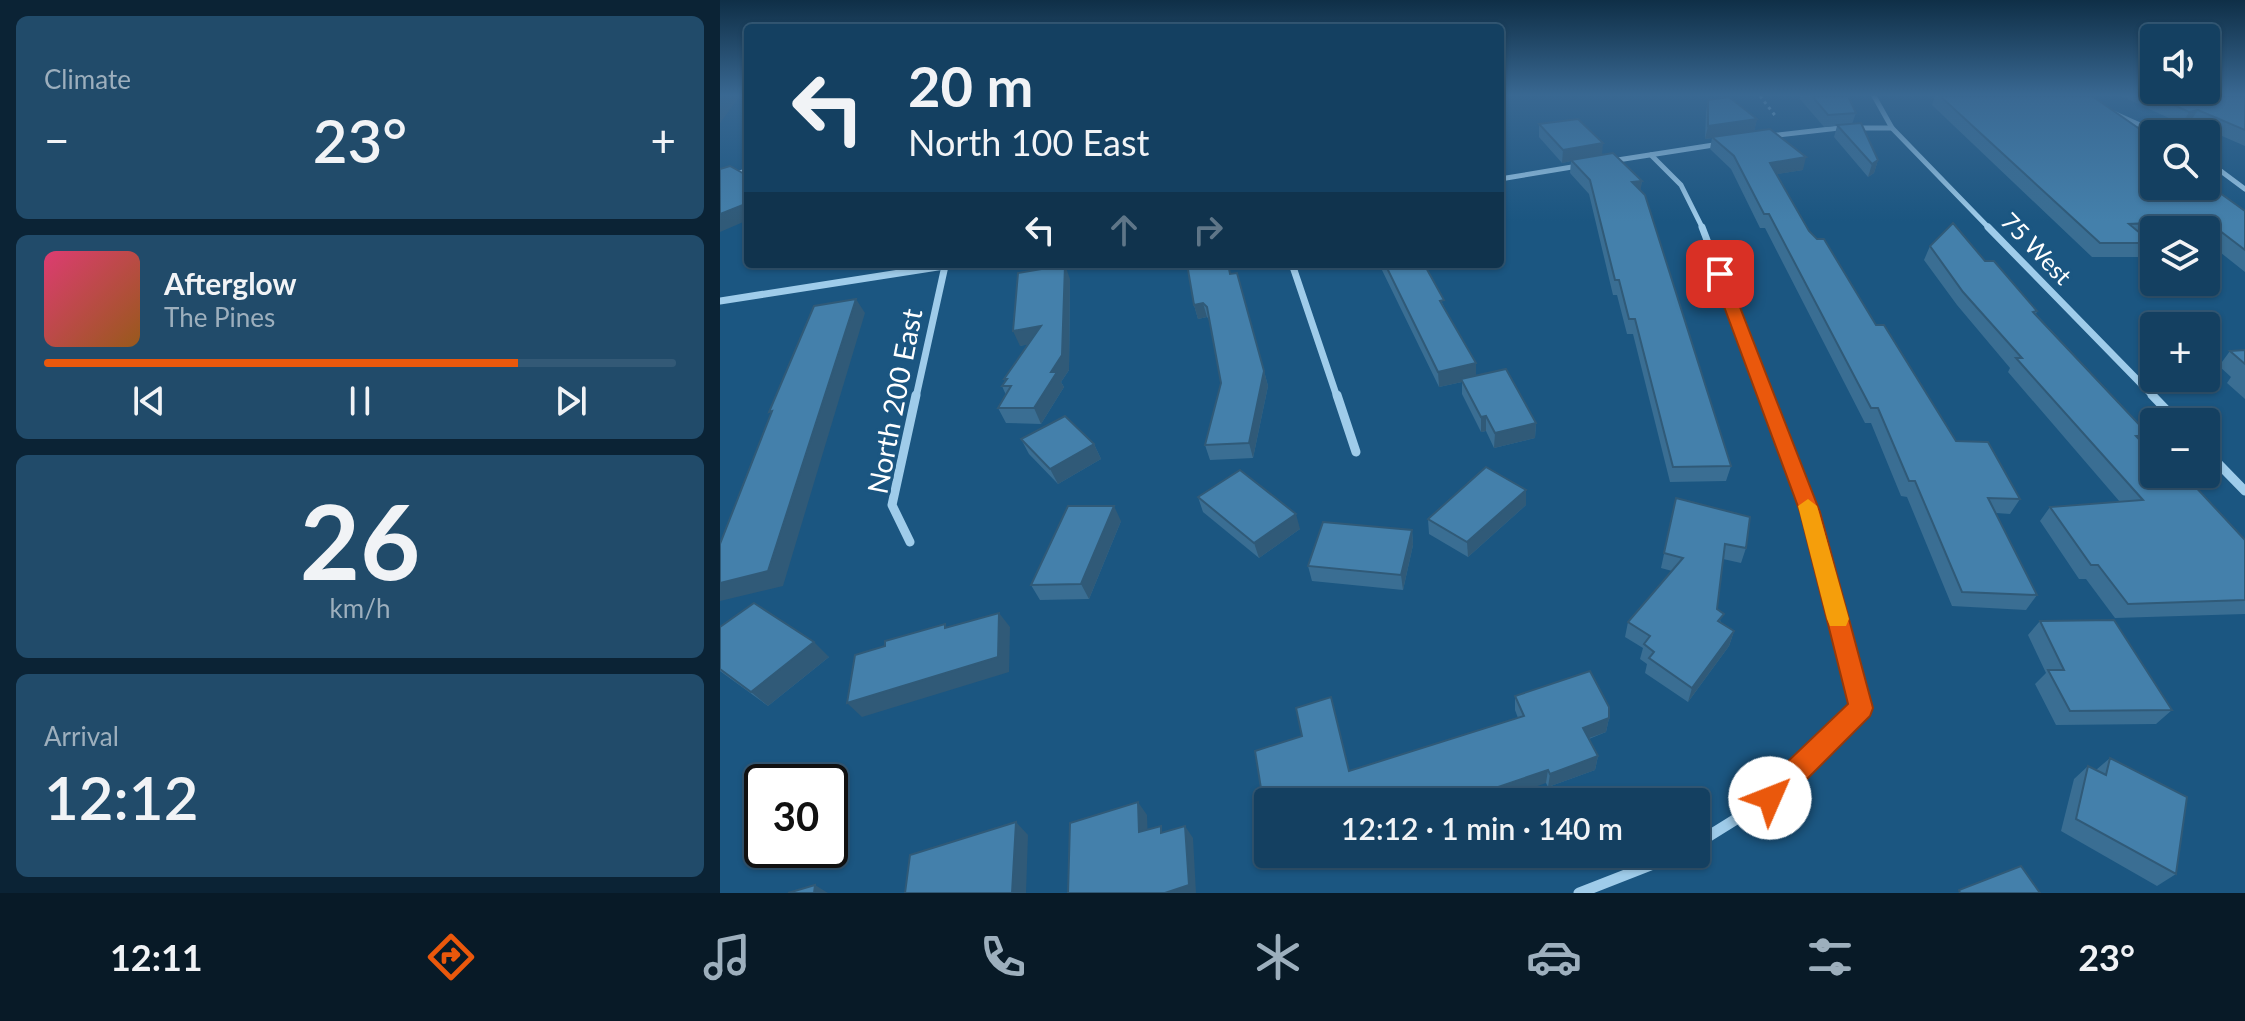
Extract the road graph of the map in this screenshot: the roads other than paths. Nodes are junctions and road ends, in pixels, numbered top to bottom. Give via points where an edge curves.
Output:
1 (1901, 138) edge
2 (1729, 143) edge
3 (1651, 155) junction
4 (1605, 162) edge
5 (1590, 164) edge
6 (2220, 170) edge
7 (744, 171) edge
8 (1504, 178) edge
9 (720, 180) edge
10 (2245, 189) edge
11 (932, 268) edge
12 (945, 268) edge
13 (1293, 268) edge
14 (720, 301) edge
15 (2164, 408) edge
16 (1356, 452) dead end
17 (2220, 465) edge
18 (2245, 491) edge
19 (910, 542) dead end
20 (1710, 835) edge
21 (1643, 868) edge
22 (1579, 893) edge

1 - 15 street, 75 West
2 - 3 street
3 - 4 street
3 - 20 street via 1681,185 1697,214 1810,512 1861,708 1770,798
5 - 8 street
6 - 10 street
7 - 9 street
11 - 14 street
12 - 19 street, North 200 East via 892,505
13 - 16 street
17 - 18 street
21 - 22 street

